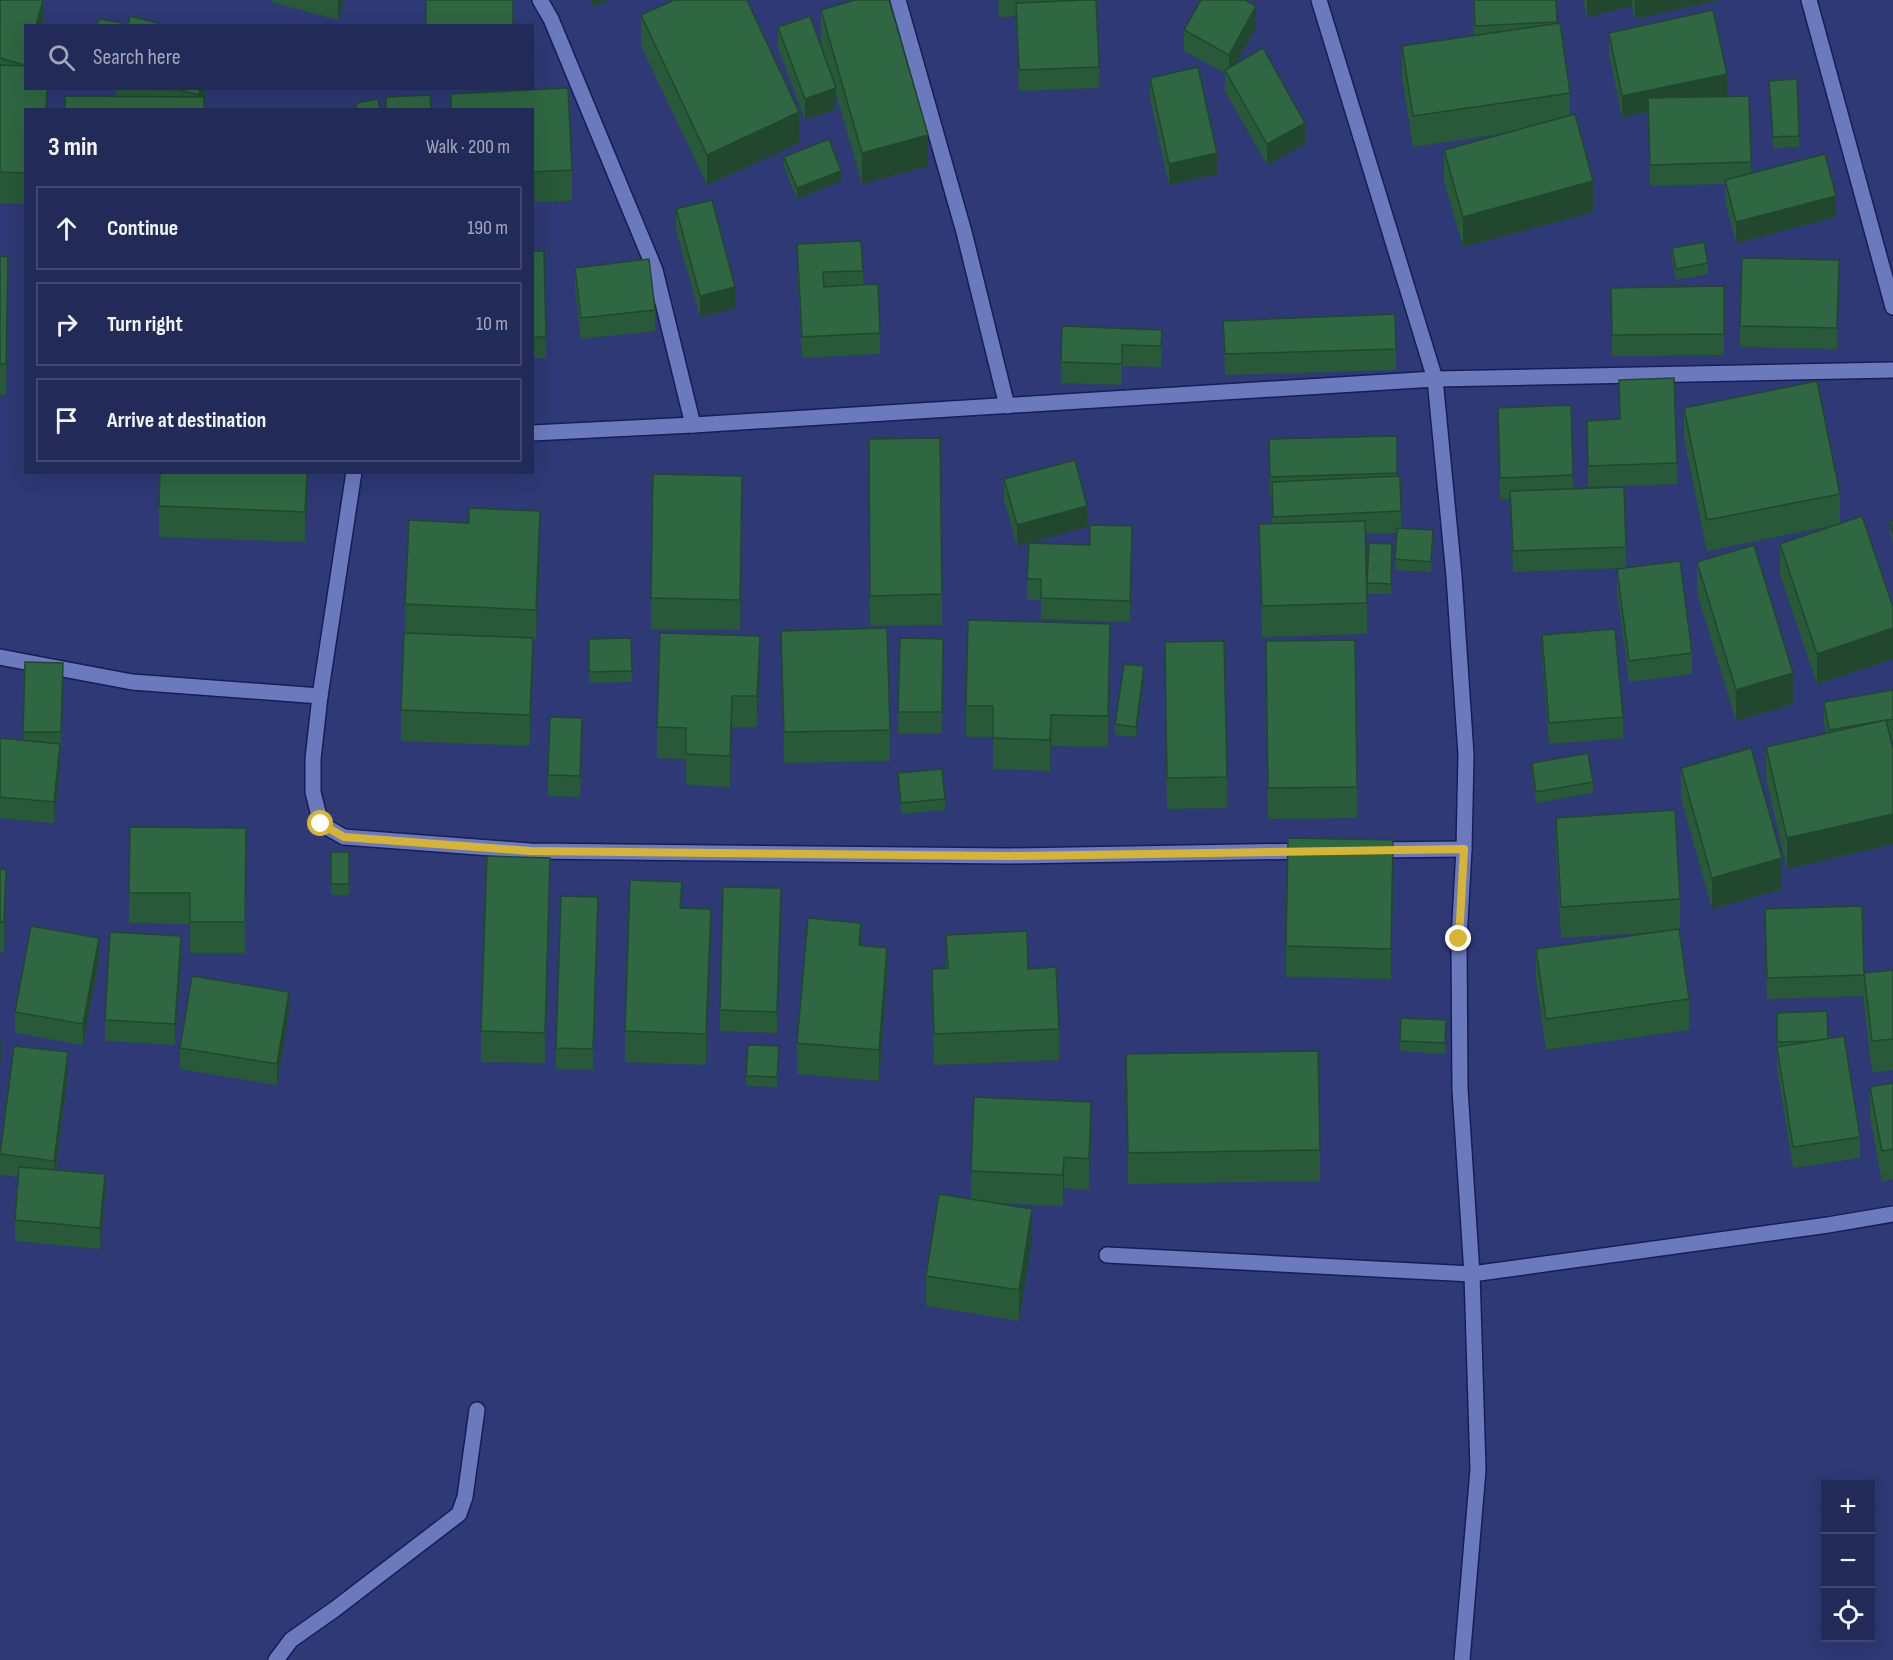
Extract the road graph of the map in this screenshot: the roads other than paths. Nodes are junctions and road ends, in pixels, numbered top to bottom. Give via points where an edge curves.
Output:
1 (540, 0) edge
2 (898, 0) edge
3 (1318, 0) edge
4 (1809, 0) edge
5 (1893, 307) edge
6 (1893, 370) edge
7 (1434, 379) junction
8 (1007, 406) junction
9 (693, 425) junction
10 (534, 433) edge
11 (354, 474) edge
12 (0, 657) edge
13 (320, 696) junction
14 (1464, 849) junction
15 (1357, 850) edge
16 (1321, 851) edge
17 (1893, 1214) edge
18 (1107, 1255) dead end
19 (1472, 1274) junction
20 (477, 1410) dead end
21 (276, 1660) edge
22 (1462, 1660) edge

1 - 9 street via 655,270
2 - 8 street via 964,232
3 - 7 street
4 - 5 street
6 - 7 street
7 - 8 street
7 - 14 street via 1454,576 1466,755
8 - 9 street
9 - 10 street
11 - 13 street
12 - 13 street via 132,682
13 - 16 street via 313,792 321,824 344,837 530,851 1009,856
14 - 15 street
14 - 19 street via 1459,939 1460,1089
17 - 19 street
18 - 19 street
19 - 22 street via 1478,1470
20 - 21 street via 465,1497 459,1514 291,1640

